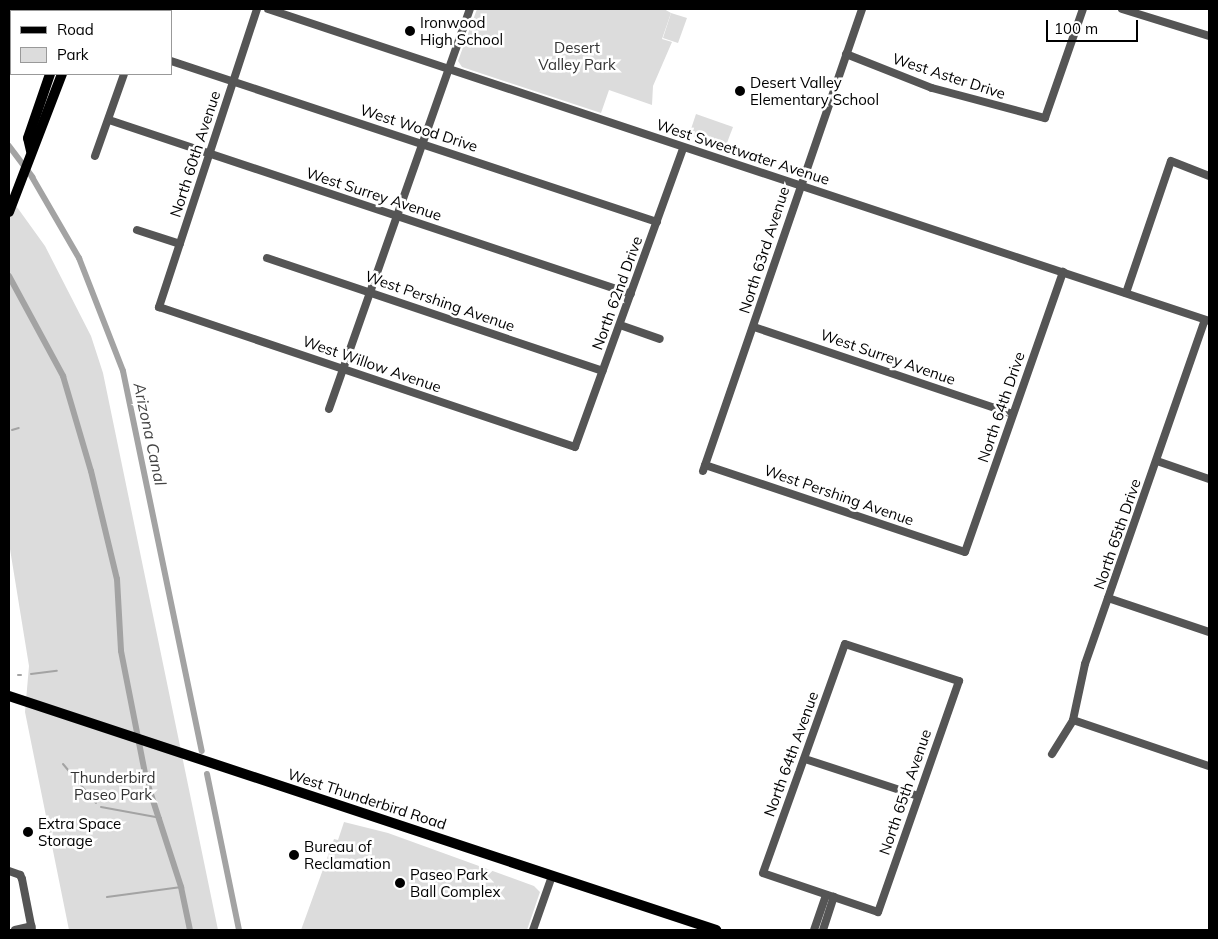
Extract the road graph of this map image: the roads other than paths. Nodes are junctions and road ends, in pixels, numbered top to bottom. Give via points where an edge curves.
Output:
1 (257, 9) edge
2 (268, 9) edge
3 (470, 9) edge
4 (862, 9) edge
5 (1083, 9) edge
6 (1122, 9) edge
7 (1209, 36) edge
8 (846, 54) junction
9 (172, 62) edge
10 (449, 69) junction
11 (50, 75) edge
12 (62, 75) edge
13 (124, 75) edge
14 (233, 82) junction
15 (109, 120) junction
16 (423, 143) junction
17 (683, 148) junction
18 (209, 154) junction
19 (29, 155) junction
20 (95, 156) dead end
21 (1209, 176) edge
22 (800, 185) junction
23 (11, 207) edge
24 (397, 216) junction
25 (657, 222) junction
26 (137, 230) dead end
27 (180, 244) junction
28 (267, 258) dead end
29 (1063, 272) junction
30 (370, 293) junction
31 (1126, 293) junction
32 (631, 294) junction
33 (159, 307) joint
34 (1207, 320) edge
35 (620, 325) junction
36 (754, 327) junction
37 (660, 339) dead end
38 (343, 369) junction
39 (603, 371) junction
40 (329, 409) dead end
41 (1013, 414) junction
42 (575, 447) joint
43 (1157, 461) junction
44 (704, 468) joint
45 (1209, 478) edge
46 (965, 552) joint
47 (1108, 598) junction
48 (1209, 632) edge
49 (959, 681) joint
50 (9, 696) edge
51 (1072, 720) junction
52 (1052, 754) dead end
53 (805, 759) junction
54 (1209, 766) edge
55 (918, 796) junction
56 (9, 871) edge
57 (552, 876) junction
58 (830, 896) junction
59 (817, 922) junction
60 (824, 927) edge
61 (32, 928) edge
62 (15, 930) edge
63 (533, 930) edge
64 (716, 930) edge
65 (814, 930) edge

1 - 14 street, North 60th Avenue
2 - 10 street, West Sweetwater Avenue
3 - 10 street
4 - 8 street, North 63rd Avenue
5 - 8 street, West Aster Drive via 1044,118 932,88
6 - 7 street
8 - 22 street, North 63rd Avenue
9 - 14 street, West Wood Drive
10 - 16 street
10 - 17 street, West Sweetwater Avenue
11 - 19 main road via 28,138
12 - 19 main road via 37,145
13 - 15 street
14 - 16 street, West Wood Drive
14 - 18 street, North 60th Avenue
15 - 18 street, West Surrey Avenue
15 - 20 street
16 - 24 street
16 - 25 street, West Wood Drive
17 - 22 street, West Sweetwater Avenue
17 - 25 street, North 62nd Drive
18 - 24 street, West Surrey Avenue
18 - 27 street, North 60th Avenue
19 - 23 main road
21 - 31 street via 1171,161
22 - 29 street, West Sweetwater Avenue
22 - 36 street, North 63rd Avenue via 796,207
24 - 30 street
24 - 32 street, West Surrey Avenue
25 - 32 street, North 62nd Drive
26 - 27 street
27 - 33 street, North 60th Avenue
28 - 30 street, West Pershing Avenue
29 - 31 street, West Sweetwater Avenue
29 - 41 street, North 64th Drive
30 - 38 street
30 - 39 street, West Pershing Avenue
31 - 34 street, West Sweetwater Avenue
32 - 35 street, North 62nd Drive
33 - 38 street, West Willow Avenue
34 - 43 street, North 65th Drive
35 - 37 street
35 - 39 street, North 62nd Drive
36 - 41 street, West Surrey Avenue
36 - 44 street, North 63rd Avenue
38 - 40 street
38 - 42 street, West Willow Avenue
39 - 42 street, North 62nd Drive
41 - 46 street, North 64th Drive
43 - 45 street
43 - 47 street, North 65th Drive
44 - 46 street, West Pershing Avenue
47 - 48 street
47 - 51 street, North 65th Drive via 1085,664
49 - 53 street, North 64th Avenue via 845,644
49 - 55 street, North 65th Avenue
50 - 57 main road, West Thunderbird Road
51 - 52 street, North 65th Drive
51 - 54 street
53 - 55 street
53 - 58 street, North 64th Avenue via 763,873
55 - 58 street, North 65th Avenue via 878,912
56 - 61 street via 20,875
57 - 63 street
57 - 64 main road, West Thunderbird Road
58 - 59 street
58 - 60 street
59 - 60 street
59 - 65 street
61 - 62 street

